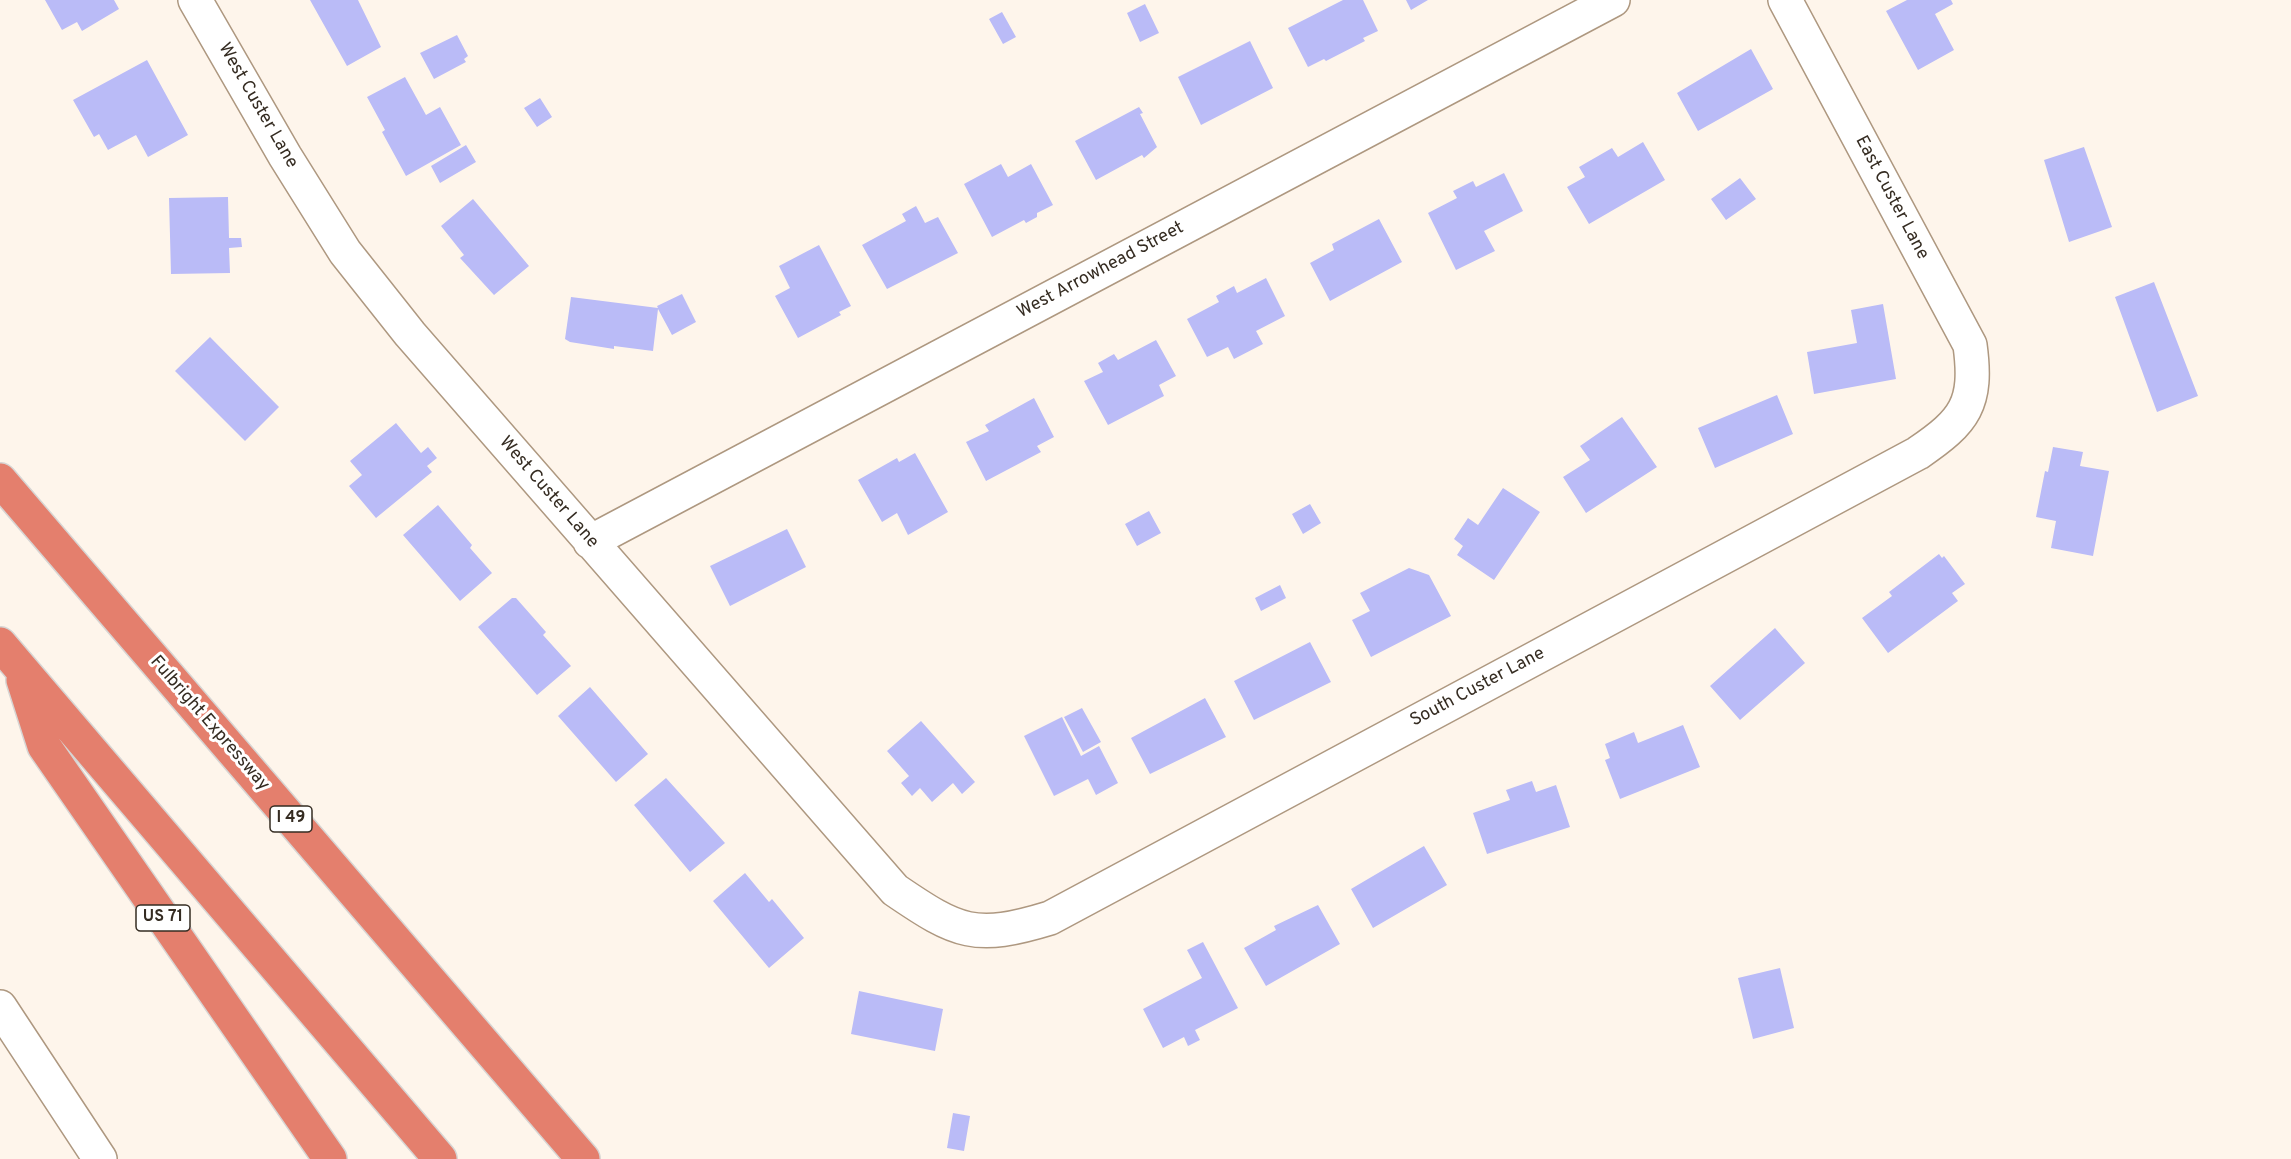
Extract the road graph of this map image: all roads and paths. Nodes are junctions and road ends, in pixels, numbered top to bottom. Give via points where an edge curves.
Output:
1 (195, 0) edge
2 (1613, 0) edge
3 (1785, 0) edge
4 (1969, 402) joint
5 (0, 480) edge
6 (590, 542) junction
7 (10, 655) edge
8 (966, 930) joint
9 (0, 1007) edge
10 (100, 1159) edge
11 (330, 1159) edge
12 (440, 1159) edge
13 (583, 1159) edge

1 - 6 street, West Custer Lane via 345,252 410,334
2 - 6 street, West Arrowhead Street
3 - 4 street, East Custer Lane via 1970,345 1974,374
4 - 8 street, South Custer Lane via 1951,430 1918,453 1050,918 1008,931
5 - 13 highway, Fulbright Expressway / I 49
6 - 8 street, West Custer Lane via 895,890 932,915
7 - 11 highway, US 71 via 44,746
7 - 12 highway
9 - 10 street

